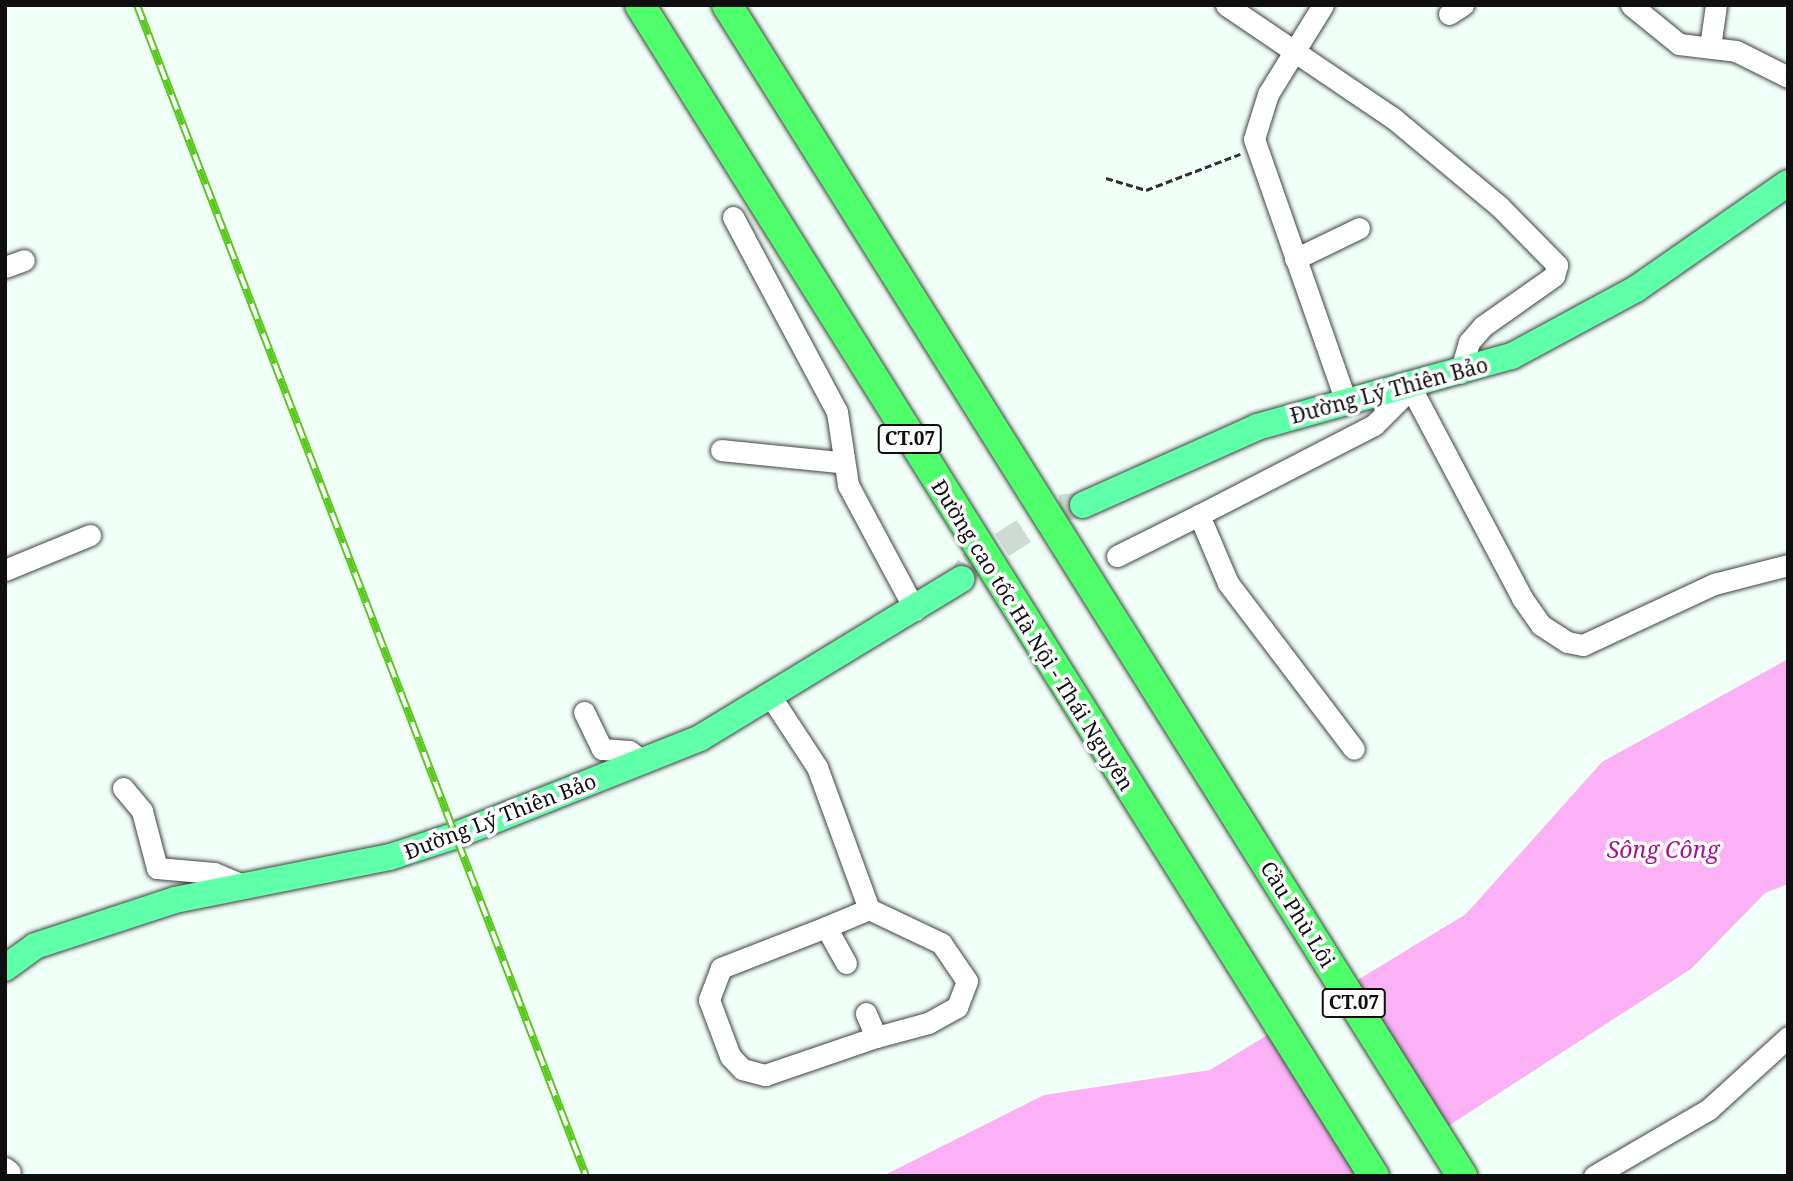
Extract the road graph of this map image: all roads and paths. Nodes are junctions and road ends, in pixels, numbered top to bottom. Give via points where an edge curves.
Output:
1 (640, 5) edge
2 (727, 5) edge
3 (1226, 5) edge
4 (1324, 5) edge
5 (1631, 5) edge
6 (1716, 5) edge
7 (1710, 47) junction
8 (1294, 51) junction
9 (1788, 77) edge
10 (1255, 149) junction
11 (1106, 178) dead end
12 (1788, 183) edge
13 (733, 218) dead end
14 (1359, 228) dead end
15 (1295, 259) junction
16 (1460, 373) junction
17 (1411, 388) junction
18 (1345, 399) junction
19 (721, 450) dead end
20 (839, 462) junction
21 (1083, 505) tunnel mouth
22 (1199, 515) junction
23 (90, 535) dead end
24 (1117, 556) dead end
25 (1788, 565) edge
26 (5, 570) edge
27 (962, 579) tunnel mouth
28 (915, 610) junction
29 (771, 696) junction
30 (584, 712) dead end
31 (1354, 749) dead end
32 (643, 761) junction
33 (123, 788) dead end
34 (246, 886) junction
35 (869, 909) junction
36 (827, 927) junction
37 (846, 963) dead end
38 (5, 968) edge
39 (866, 1013) dead end
40 (876, 1037) junction
41 (1788, 1037) edge
42 (1374, 1176) edge
43 (1462, 1176) edge
44 (1594, 1176) edge

1 - 42 highway, Đường cao tốc Hà Nội - Thái Nguyên / CT.07
2 - 43 highway, Cầu Phù Lôi / CT.07
3 - 8 street
4 - 8 street
5 - 7 street via 1679,44
6 - 7 street
7 - 9 street via 1736,51
8 - 10 street via 1257,115
8 - 16 street via 1393,118 1499,206 1557,265 1554,276 1483,326 1469,342
10 - 11 path via 1146,190
10 - 15 street
12 - 16 main road, Đường Lý Thiên Bảo via 1636,289 1512,356
13 - 20 street via 837,412
14 - 15 street
15 - 18 street
16 - 17 main road, Đường Lý Thiên Bảo
17 - 18 main road, Đường Lý Thiên Bảo
17 - 22 street via 1374,425
17 - 25 street via 1522,598 1541,625 1567,642 1583,645 1714,583
18 - 21 main road, Đường Lý Thiên Bảo via 1257,427
19 - 20 street
20 - 28 street
22 - 24 street
22 - 31 street via 1228,583
23 - 26 street
27 - 28 main road, Đường Lý Thiên Bảo
28 - 29 main road, Đường Lý Thiên Bảo
29 - 32 main road, Đường Lý Thiên Bảo via 700,738
29 - 35 street via 817,767
30 - 32 street via 603,749 629,751
32 - 34 main road, Đường Lý Thiên Bảo via 403,853
33 - 34 street via 142,811 158,868 214,873
34 - 38 main road, Đường Lý Thiên Bảo via 72,932 35,946
35 - 36 street
35 - 40 street via 940,943 967,981 957,1007
36 - 37 street
36 - 40 street via 721,968 709,1000 730,1056 742,1069 765,1075
39 - 40 street
41 - 44 street via 1709,1109

